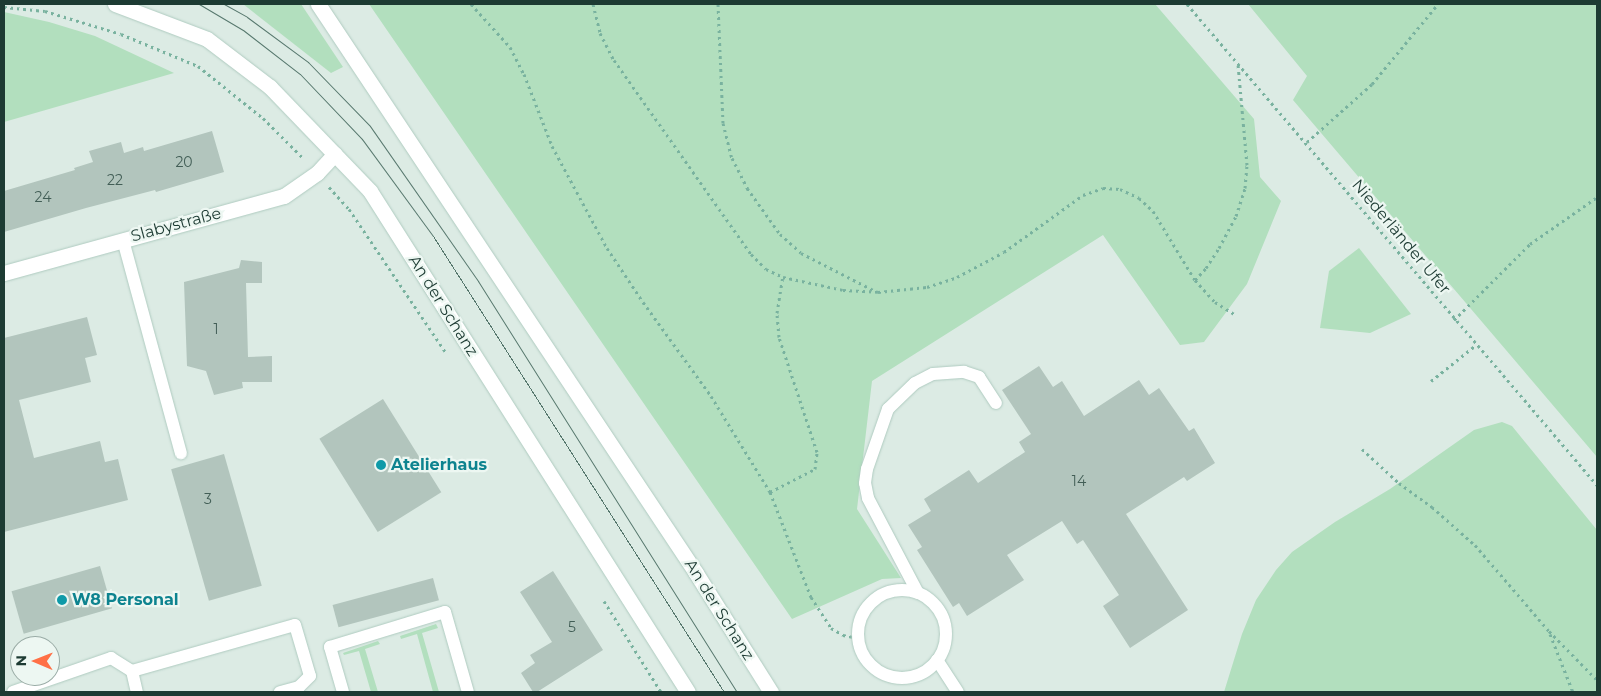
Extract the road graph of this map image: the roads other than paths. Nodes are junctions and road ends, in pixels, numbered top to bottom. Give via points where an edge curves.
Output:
1 (115, 4) edge
2 (318, 4) edge
3 (335, 154) junction
4 (123, 240) junction
5 (4, 273) edge
6 (996, 403) dead end
7 (181, 453) dead end
8 (918, 593) junction
9 (937, 660) junction
10 (132, 671) junction
11 (13, 692) edge
12 (137, 692) edge
13 (280, 692) edge
14 (344, 692) edge
15 (468, 692) edge
16 (688, 692) edge
17 (770, 692) edge
18 (958, 692) edge

1 - 3 main road, An der Schanz via 207,39 270,87
2 - 17 main road, An der Schanz via 691,565
3 - 4 main road, Slabystraße via 284,196
3 - 16 main road, An der Schanz via 370,191
4 - 5 main road, Slabystraße
4 - 7 lane
6 - 8 lane via 979,377 964,372 933,374 915,383 888,409 865,484 868,498
8 - 9 lane via 932,601 941,612 946,627 946,642
8 - 9 lane via 896,591 876,598 865,609 859,623 862,653 870,665 890,676 909,678 921,674
9 - 18 lane
10 - 11 lane via 111,658
10 - 12 lane
10 - 13 lane via 295,625 310,676 299,687
14 - 15 lane via 330,647 445,612

